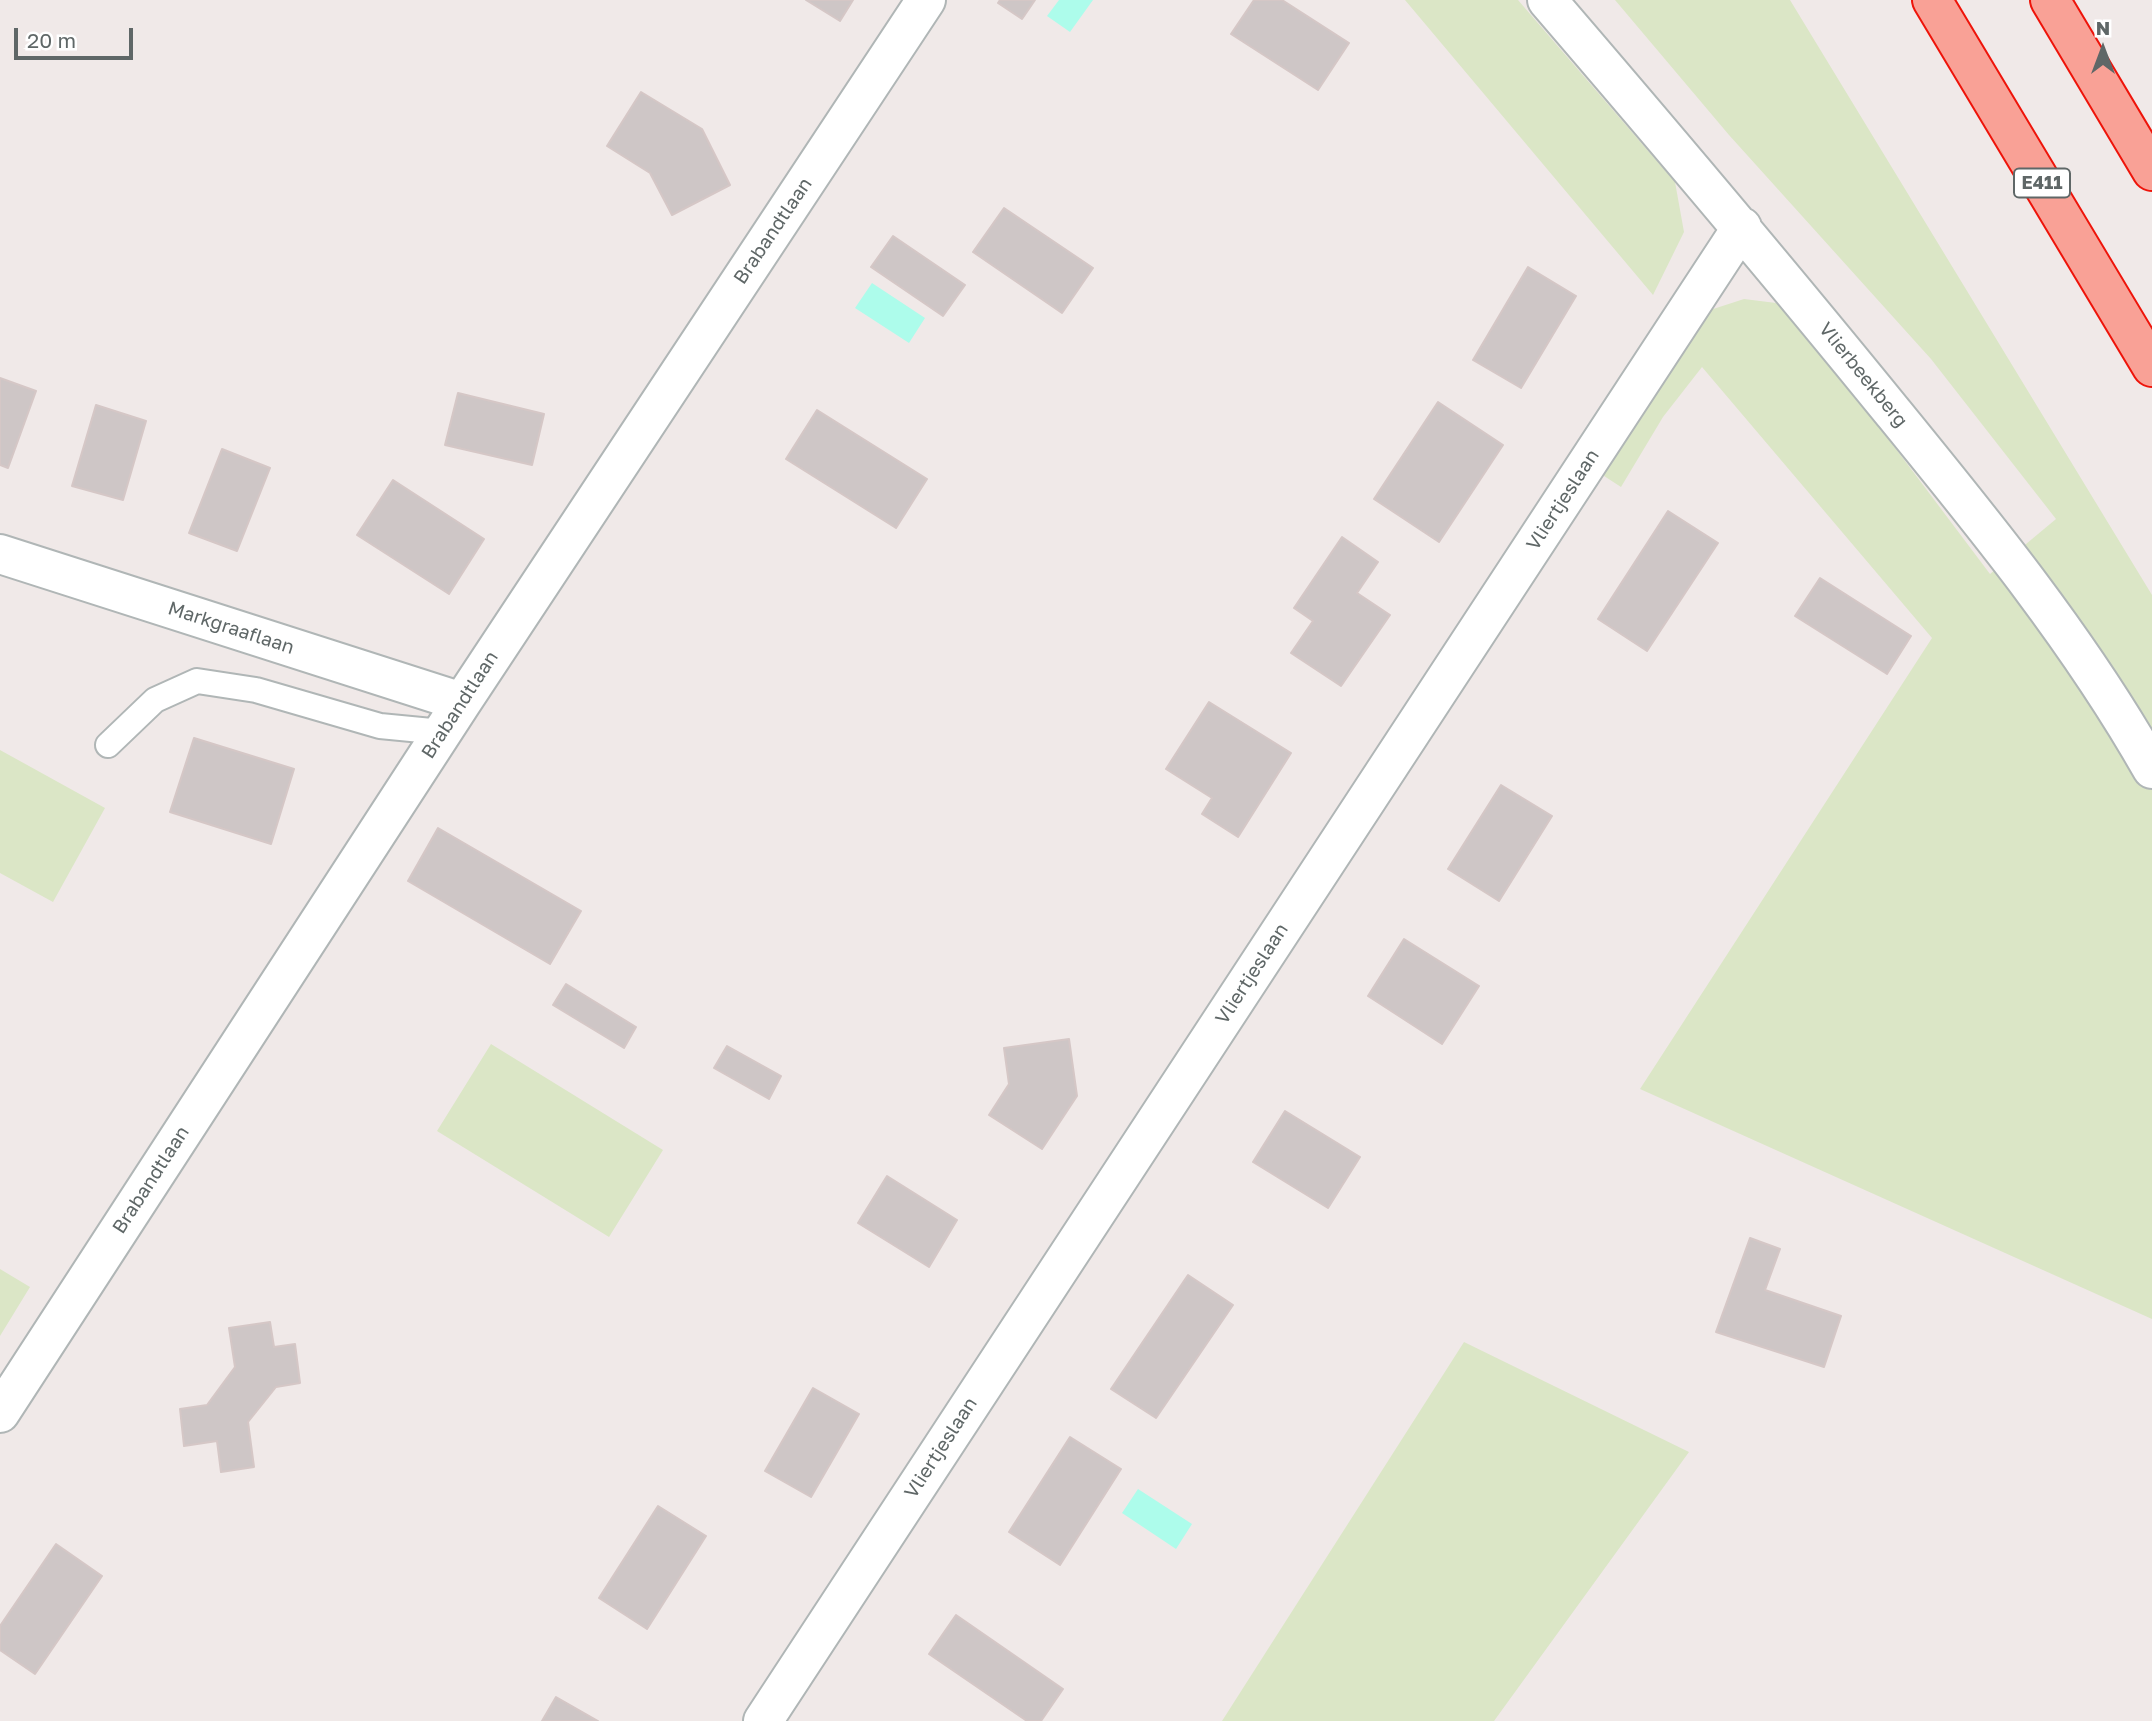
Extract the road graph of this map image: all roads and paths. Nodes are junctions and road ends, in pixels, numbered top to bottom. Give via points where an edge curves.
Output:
1 (926, 0) edge
2 (1547, 0) edge
3 (1931, 0) edge
4 (2050, 0) edge
5 (2152, 171) edge
6 (1742, 227) junction
7 (2152, 367) edge
8 (0, 554) edge
9 (452, 717) junction
10 (108, 745) dead end
11 (2152, 769) edge
12 (0, 1412) edge
13 (763, 1721) edge

1 - 9 street, Brabandtlaan
2 - 6 street, Vlierbeekberg
3 - 7 highway, E411
4 - 5 highway
6 - 11 street, Vlierbeekberg via 2011,556
6 - 13 street, Vliertjeslaan
8 - 9 street, Markgraaflaan
9 - 10 lane via 380,726 256,690 197,681 155,700
9 - 12 street, Brabandtlaan

